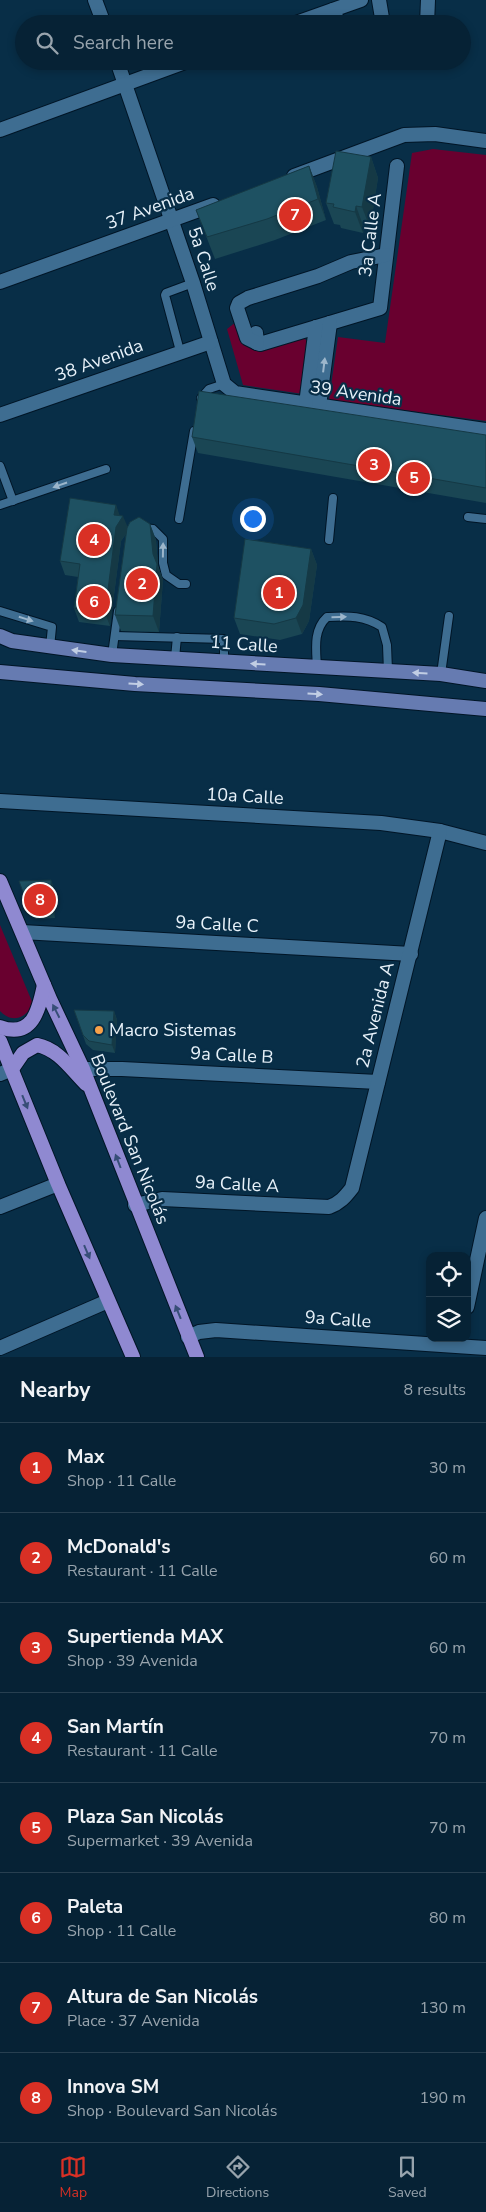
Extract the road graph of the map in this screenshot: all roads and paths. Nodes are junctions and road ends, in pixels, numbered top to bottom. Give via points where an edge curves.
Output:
1 (95, 0) edge
2 (361, 0) edge
3 (379, 0) edge
4 (428, 0) edge
5 (333, 10) junction
6 (101, 15) edge
7 (319, 15) edge
8 (335, 15) edge
9 (382, 15) edge
10 (427, 15) edge
11 (120, 70) edge
12 (163, 70) edge
13 (125, 84) junction
14 (0, 130) edge
15 (486, 141) edge
16 (397, 166) dead end
17 (283, 180) edge
18 (228, 200) edge
19 (172, 220) junction
20 (386, 255) junction
21 (0, 282) edge
22 (193, 283) junction
23 (330, 323) junction
24 (316, 328) junction
25 (211, 342) junction
26 (180, 351) junction
27 (224, 384) junction
28 (312, 405) junction
29 (199, 406) edge
30 (0, 415) edge
31 (196, 424) edge
32 (486, 430) edge
33 (0, 466) edge
34 (106, 470) dead end
35 (333, 498) dead end
36 (13, 501) junction
37 (0, 505) edge
38 (468, 517) dead end
39 (180, 519) dead end
40 (486, 519) edge
41 (135, 530) edge
42 (329, 540) dead end
43 (186, 584) dead end
44 (120, 599) edge
45 (0, 611) edge
46 (449, 616) dead end
47 (0, 636) edge
48 (115, 636) junction
49 (177, 636) junction
50 (50, 647) junction
51 (112, 655) junction
52 (175, 658) junction
53 (224, 662) junction
54 (317, 667) junction
55 (388, 671) junction
56 (0, 672) edge
57 (440, 674) junction
58 (486, 681) edge
59 (486, 709) edge
60 (0, 801) edge
61 (440, 831) junction
62 (486, 843) edge
63 (0, 882) edge
64 (22, 932) junction
65 (411, 954) junction
66 (44, 984) junction
67 (0, 1027) edge
68 (0, 1040) edge
69 (83, 1069) junction
70 (6, 1072) edge
71 (378, 1082) junction
72 (90, 1088) junction
73 (58, 1184) junction
74 (338, 1204) joint
75 (136, 1205) junction
76 (0, 1207) edge
77 (486, 1218) edge
78 (469, 1297) edge
79 (108, 1301) junction
80 (188, 1337) junction
81 (459, 1347) edge
82 (0, 1348) edge
83 (486, 1348) edge
84 (133, 1357) edge
85 (197, 1357) edge

1 - 6 street
2 - 5 street
3 - 9 street
4 - 10 street
5 - 7 street
5 - 8 street
11 - 13 street, 5a Calle
12 - 13 street
13 - 14 street
13 - 19 street, 5a Calle
15 - 17 street via 435,134 404,136
16 - 20 street, 3a Calle A
18 - 19 street, 37 Avenida
19 - 21 street, 37 Avenida
19 - 22 street, 5a Calle
20 - 23 street, 3a Calle A via 380,308
20 - 24 street via 351,262 248,298 237,308 247,338 256,338 260,344
22 - 25 street, 5a Calle
22 - 26 lane via 165,295
23 - 24 street
28 -> 23 street
24 - 28 street
25 - 26 street, 38 Avenida
25 - 27 street, 5a Calle
26 - 30 street, 38 Avenida
27 - 28 street, 39 Avenida via 235,393
27 - 29 lane via 209,389 201,396
28 - 32 street, 39 Avenida
31 - 39 lane
33 - 36 lane
34 -> 36 lane
35 - 42 lane
36 - 37 lane
38 - 40 lane
43 -> 41 lane via 179,584 166,575 164,544 157,532 144,527
44 - 48 lane
45 -> 50 lane via 52,627
46 - 57 lane
47 - 50 main road, 11 Calle
48 - 49 lane
48 - 51 lane
49 - 52 lane
49 - 53 lane via 224,639
51 -> 50 main road, 11 Calle
51 - 52 main road, 11 Calle
52 - 53 main road, 11 Calle
54 -> 53 main road, 11 Calle
54 - 55 main road, 11 Calle
54 -> 55 lane via 319,624 327,617 346,616 370,619 382,627 387,645
57 -> 55 main road, 11 Calle
56 -> 59 main road
57 - 58 main road, 11 Calle
60 - 61 street, 10a Calle via 382,823
61 - 62 street, 10a Calle
61 - 65 street, 2a Avenida A
63 - 64 main road, Boulevard San Nicolás
64 - 65 street, 9a Calle C
64 - 66 main road, Boulevard San Nicolás
65 - 71 street, 2a Avenida A
66 - 67 main road via 35,1017 26,1026 11,1031
69 -> 66 main road, Boulevard San Nicolás
68 - 70 main road
69 - 71 street, 9a Calle B
69 - 72 main road, Boulevard San Nicolás
70 - 72 main road via 28,1048 37,1045 48,1047
70 -> 73 main road
71 - 74 street, 2a Avenida A via 352,1188
75 -> 72 main road, Boulevard San Nicolás
73 - 76 street
73 -> 79 main road
74 - 75 street, 9a Calle A via 321,1207 162,1199
80 -> 75 main road, Boulevard San Nicolás
77 - 78 street
79 - 82 street
79 - 84 main road
80 - 81 street, 9a Calle via 216,1330
80 - 85 main road, Boulevard San Nicolás
81 - 83 street, 9a Calle

